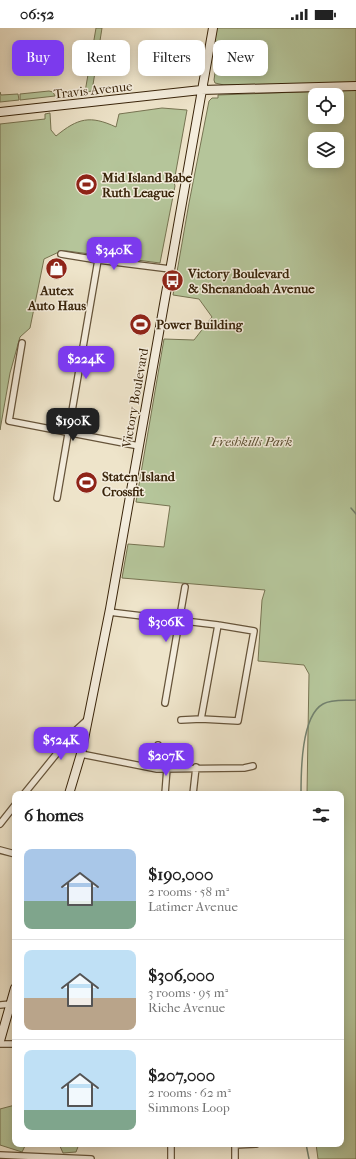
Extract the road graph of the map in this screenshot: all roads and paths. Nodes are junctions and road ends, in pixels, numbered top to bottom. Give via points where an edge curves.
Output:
1 (213, 28) edge
2 (356, 86) edge
3 (201, 90) junction
4 (0, 112) edge
5 (61, 254) dead end
6 (98, 260) junction
7 (170, 269) junction
8 (22, 343) dead end
9 (68, 432) junction
10 (139, 446) junction
11 (57, 498) dead end
12 (185, 587) dead end
13 (109, 612) junction
14 (179, 620) junction
15 (218, 625) junction
16 (165, 703) dead end
17 (88, 719) junction
18 (201, 719) junction
19 (181, 720) dead end
20 (158, 745) dead end
21 (81, 754) junction
22 (253, 766) dead end
23 (196, 767) junction
24 (167, 768) junction
25 (157, 769) junction
26 (26, 791) edge
27 (70, 791) edge
28 (165, 791) edge
29 (193, 791) edge
30 (12, 809) edge
31 (0, 824) edge
32 (0, 850) edge
33 (12, 853) edge
34 (12, 1000) edge
35 (11, 1004) junction
36 (0, 1005) edge
37 (0, 1041) edge
38 (0, 1044) edge
39 (12, 1044) edge
40 (171, 1147) edge
41 (235, 1147) edge
42 (0, 1155) edge
43 (91, 1159) edge
44 (171, 1159) edge
45 (235, 1159) edge

1 - 3 main road, Victory Boulevard
2 - 3 main road, Travis Avenue
3 - 4 main road, Travis Avenue
3 - 7 main road, Victory Boulevard
5 - 6 street
6 - 7 street
6 - 9 street
7 - 10 main road, Victory Boulevard
8 - 9 street via 9,421
9 - 10 street
9 - 11 street
10 - 13 main road, Victory Boulevard
12 - 14 street
13 - 14 street
13 - 17 main road, Victory Boulevard
14 - 15 street
14 - 16 street
15 - 18 street
15 - 18 street via 254,631 238,721
17 - 21 main road, Victory Boulevard
17 - 26 street via 75,731
18 - 19 street
20 - 25 street
21 - 25 street
21 - 27 main road, Victory Boulevard
22 - 23 street
23 - 24 street
23 - 29 street
24 - 25 street
24 - 28 street
30 - 31 street
32 - 33 street
34 - 35 main road
35 - 36 street
35 - 37 main road
38 - 39 street
40 - 44 street
41 - 45 street
42 - 43 street

